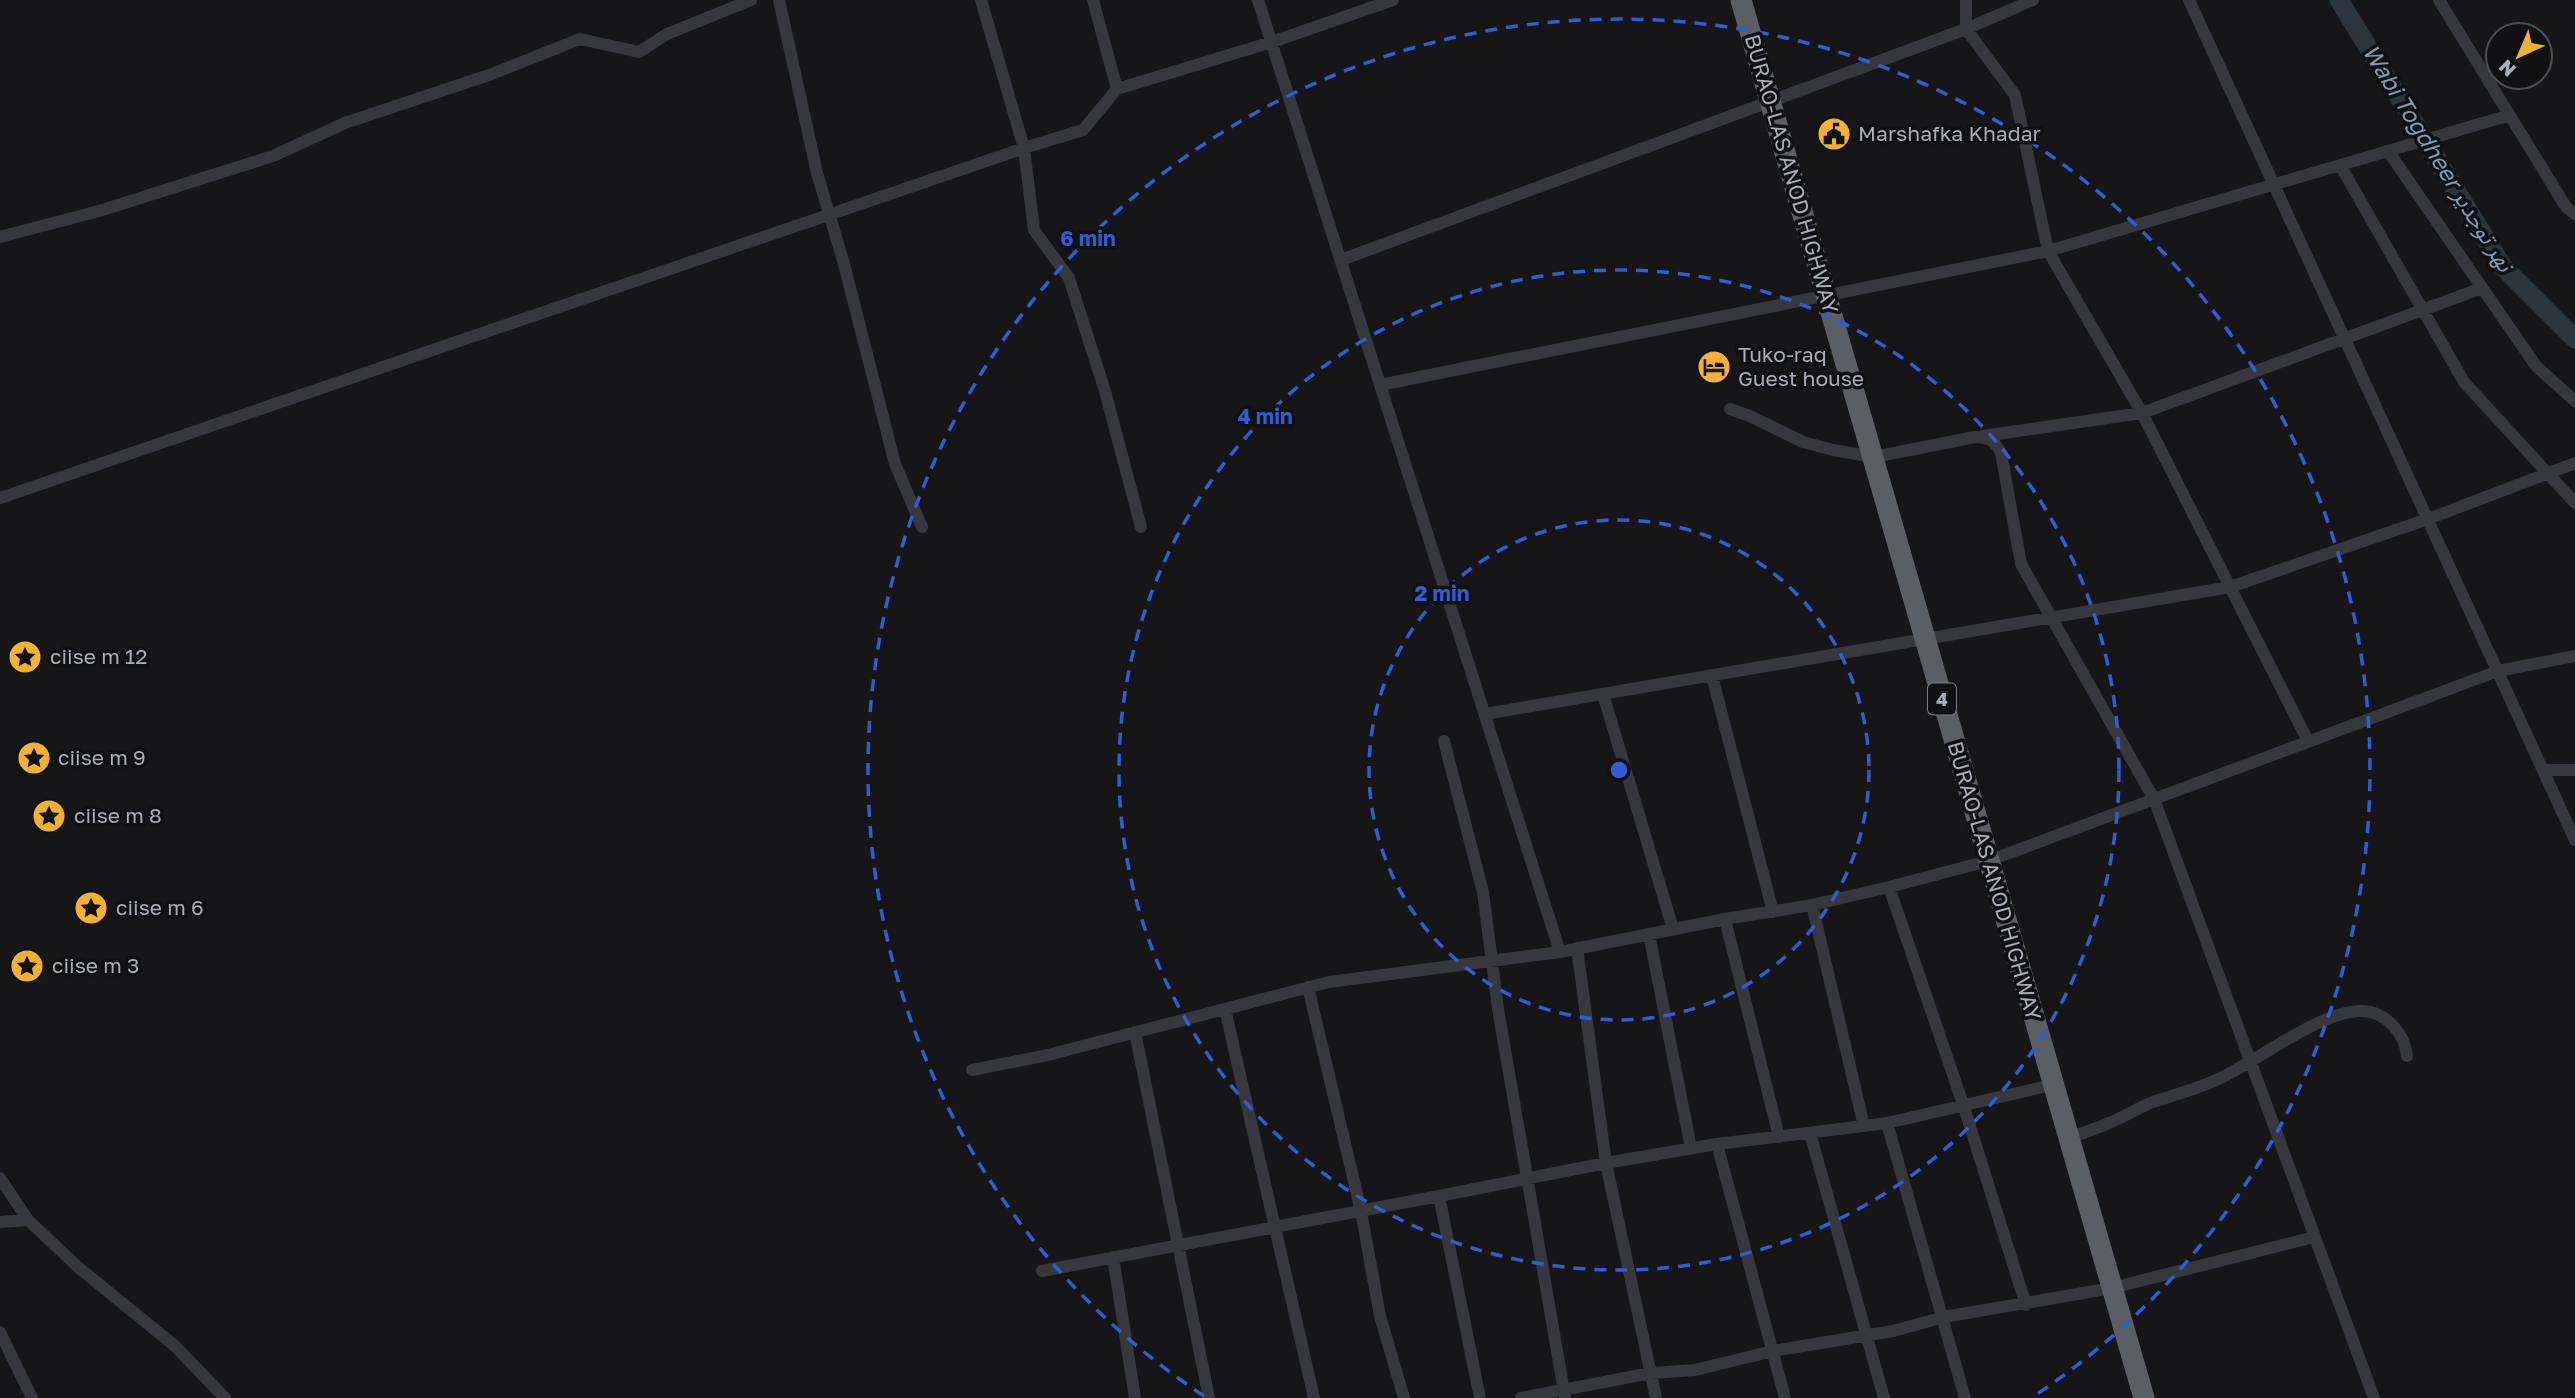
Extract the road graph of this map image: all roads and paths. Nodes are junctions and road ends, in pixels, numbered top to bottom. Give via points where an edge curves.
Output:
1 (751, 0) edge
2 (779, 0) edge
3 (981, 0) edge
4 (1093, 0) edge
5 (1258, 0) edge
6 (1393, 0) edge
7 (1741, 0) edge
8 (1966, 0) edge
9 (2033, 0) edge
10 (2189, 0) edge
11 (2439, 0) edge
12 (1966, 29) junction
13 (1272, 42) junction
14 (1117, 89) junction
15 (1769, 102) junction
16 (2510, 115) junction
17 (1024, 148) junction
18 (2388, 151) junction
19 (2340, 165) junction
20 (2274, 185) junction
21 (829, 214) junction
22 (2575, 214) edge
23 (0, 237) edge
24 (2048, 251) junction
25 (1341, 260) junction
26 (2482, 288) junction
27 (1826, 295) junction
28 (2422, 310) junction
29 (2344, 338) junction
30 (1380, 385) junction
31 (2575, 401) edge
32 (1730, 410) dead end
33 (2142, 413) junction
34 (1975, 437) junction
35 (1874, 457) junction
36 (2575, 463) edge
37 (2548, 474) junction
38 (0, 498) edge
39 (2575, 503) edge
40 (2428, 519) junction
41 (922, 527) dead end
42 (1141, 527) dead end
43 (2230, 587) junction
44 (2051, 617) junction
45 (1925, 638) junction
46 (2575, 656) edge
47 (2498, 670) junction
48 (1712, 676) junction
49 (1603, 694) junction
50 (1485, 715) junction
51 (1444, 741) dead end
52 (2308, 741) junction
53 (2575, 770) edge
54 (2543, 771) junction
55 (2154, 799) junction
56 (2575, 840) edge
57 (1988, 861) junction
58 (1889, 887) junction
59 (1812, 905) junction
60 (1773, 912) junction
61 (1724, 919) junction
62 (1672, 929) junction
63 (1649, 934) junction
64 (1577, 948) junction
65 (1560, 952) junction
66 (1492, 961) junction
67 (1308, 987) junction
68 (1225, 1009) junction
69 (1135, 1032) junction
70 (2407, 1056) dead end
71 (2251, 1063) junction
72 (972, 1070) dead end
73 (2052, 1085) junction
74 (1963, 1104) junction
75 (1887, 1123) junction
76 (1864, 1126) junction
77 (1810, 1133) junction
78 (1779, 1137) junction
79 (2069, 1138) junction
80 (1717, 1144) junction
81 (1692, 1148) junction
82 (1606, 1163) junction
83 (0, 1178) edge
84 (1527, 1179) junction
85 (1439, 1196) junction
86 (1361, 1211) junction
87 (28, 1220) junction
88 (0, 1222) edge
89 (1275, 1227) junction
90 (2314, 1237) junction
91 (1178, 1244) junction
92 (1113, 1257) junction
93 (1042, 1271) dead end
94 (2112, 1288) junction
95 (2026, 1305) junction
96 (1944, 1317) junction
97 (0, 1332) edge
98 (1867, 1335) junction
99 (1773, 1351) junction
100 (1651, 1373) junction
101 (1564, 1394) edge
102 (32, 1398) edge
103 (225, 1398) edge
104 (1135, 1398) edge
105 (1209, 1398) edge
106 (1314, 1398) edge
107 (1404, 1398) edge
108 (1480, 1398) edge
109 (1521, 1398) edge
110 (1656, 1398) edge
111 (1786, 1398) edge
112 (1884, 1398) edge
113 (1965, 1398) edge
114 (2144, 1398) edge
115 (2374, 1398) edge

1 - 23 street via 667,34 639,52 580,39 492,74 345,122 273,156
2 - 21 street
3 - 17 street
4 - 14 street
5 - 13 street
6 - 13 street
7 - 15 highway, BURAO-LAS ANOD HIGHWAY / 4
8 - 12 street
9 - 12 street
10 - 20 street
11 - 16 street
12 - 15 street
12 - 24 street via 2015,95
13 - 14 street
13 - 25 street
14 - 17 street via 1083,130
15 - 25 street
15 - 27 highway, BURAO-LAS ANOD HIGHWAY / 4
16 - 18 street
16 - 22 street
17 - 21 street
17 - 42 street via 1034,230 1069,278
18 - 19 street
18 - 26 street
19 - 20 street
19 - 28 street
20 - 24 street
20 - 29 street
21 - 38 street
21 - 41 street via 895,464
24 - 27 street
24 - 33 street
25 - 30 street
26 - 28 street
26 - 31 street via 2536,366
27 - 30 street
27 - 35 highway, BURAO-LAS ANOD HIGHWAY / 4
28 - 29 street
28 - 37 street via 2464,382
29 - 33 street
29 - 40 street
30 - 50 street
32 - 35 street via 1804,442
33 - 34 street
33 - 43 street
34 - 35 street
34 - 44 street via 1987,437 2001,453 2021,564
35 - 45 highway, BURAO-LAS ANOD HIGHWAY / 4
36 - 37 street
37 - 39 street
37 - 40 street
40 - 43 street
40 - 47 street
43 - 44 street
43 - 52 street
44 - 45 street
44 - 55 street
45 - 48 street
45 - 57 highway, BURAO-LAS ANOD HIGHWAY / 4
46 - 47 street
47 - 52 street
47 - 54 street
48 - 49 street
48 - 60 street
49 - 50 street
49 - 62 street
50 - 65 street
51 - 66 street via 1483,892
52 - 55 street
53 - 54 street
54 - 56 street
55 - 57 street
55 - 71 street
57 - 58 street
57 - 73 highway, BURAO-LAS ANOD HIGHWAY / 4
58 - 59 street
58 - 74 street
59 - 60 street
59 - 76 street
60 - 61 street
61 - 62 street
61 - 78 street
62 - 63 street
63 - 64 street
63 - 81 street
64 - 65 street
64 - 82 street
65 - 66 street
66 - 67 street
66 - 84 street
67 - 68 street
67 - 86 street
68 - 69 street
68 - 89 street
69 - 72 street
69 - 91 street
70 - 71 street via 2395,1027 2384,1017 2361,1011 2316,1024
71 - 79 street
71 - 90 street
73 - 74 street
73 - 79 highway, BURAO-LAS ANOD HIGHWAY / 4
74 - 75 street
74 - 95 street
75 - 76 street
75 - 96 street
76 - 77 street
77 - 78 street
77 - 98 street
78 - 80 street
79 - 94 highway, BURAO-LAS ANOD HIGHWAY / 4
80 - 81 street
80 - 99 street
81 - 82 street
82 - 84 street
82 - 100 street
83 - 87 street
84 - 85 street
84 - 101 street
85 - 86 street
85 - 108 street
86 - 89 street
86 - 107 street via 1380,1316
87 - 88 street
87 - 103 street via 175,1346
89 - 91 street
89 - 106 street
90 - 94 street
90 - 115 street
91 - 92 street
91 - 105 street
92 - 93 street
92 - 104 street
94 - 95 street
94 - 114 highway, BURAO-LAS ANOD HIGHWAY / 4
95 - 96 street
96 - 98 street
96 - 113 street
97 - 102 street
98 - 99 street
98 - 112 street
99 - 100 street via 1695,1370
99 - 111 street
100 - 101 street
100 - 110 street
101 - 109 street

